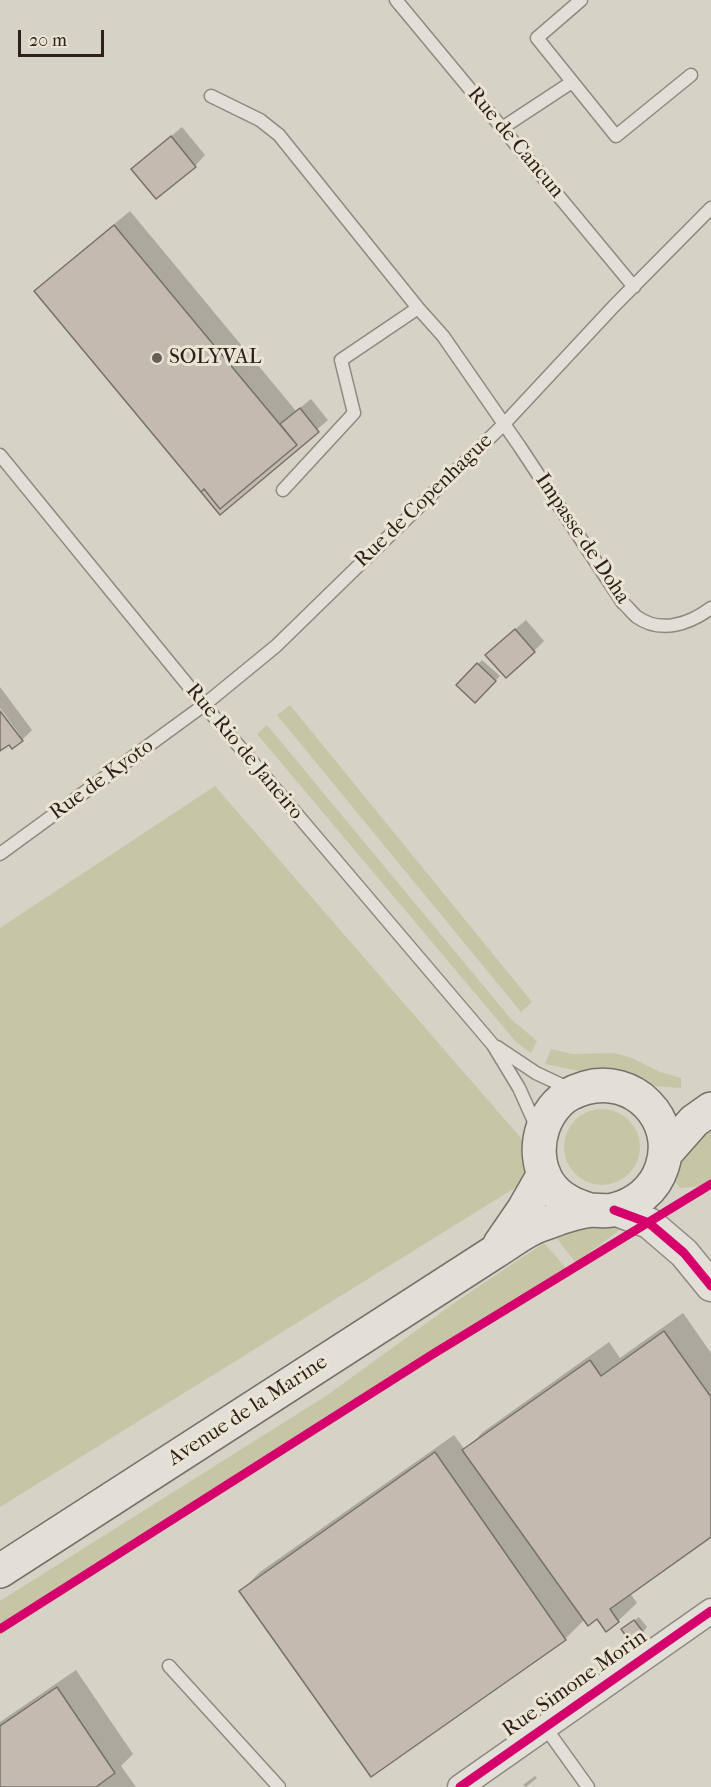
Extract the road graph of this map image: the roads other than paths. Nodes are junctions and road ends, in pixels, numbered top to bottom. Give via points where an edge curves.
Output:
1 (396, 0) edge
2 (581, 0) edge
3 (691, 75) dead end
4 (572, 82) junction
5 (211, 96) dead end
6 (502, 128) junction
7 (711, 208) edge
8 (634, 287) junction
9 (418, 308) junction
10 (504, 424) junction
11 (0, 456) edge
12 (283, 490) dead end
13 (711, 608) edge
14 (204, 705) junction
15 (0, 854) edge
16 (493, 1045) junction
17 (574, 1091) junction
18 (711, 1099) edge
19 (652, 1108) junction
20 (711, 1109) edge
21 (540, 1134) junction
22 (661, 1166) junction
23 (544, 1174) junction
24 (601, 1210) junction
25 (496, 1251) junction
26 (684, 1253) junction
27 (711, 1286) edge
28 (0, 1571) edge
29 (711, 1611) edge
30 (168, 1666) dead end
31 (544, 1727) junction
32 (462, 1786) edge
33 (279, 1787) edge
34 (588, 1787) edge

1 - 6 lane, Rue de Cancun
2 - 4 lane via 537,38
3 - 4 lane via 616,136
4 - 6 lane
5 - 9 lane, Impasse de Doha via 260,120 279,135
6 - 8 lane, Rue de Cancun
7 - 8 lane, Rue de Copenhague
8 - 10 lane, Rue de Copenhague
9 - 10 lane, Impasse de Doha via 443,336
9 - 12 lane via 342,360 354,412
10 - 13 lane, Impasse de Doha via 623,603 636,616 665,626 683,623
10 - 14 lane, Rue de Copenhague via 276,646
11 - 14 lane, Rue Rio de Janeiro
14 - 15 lane, Rue de Kyoto
14 - 16 lane, Rue Rio de Janeiro
16 - 17 lane, Rue Rio de Janeiro
16 - 21 lane, Rue Rio de Janeiro
17 - 19 main road via 596,1085 616,1086 639,1096
17 - 21 main road via 548,1115
18 - 19 main road
19 - 22 main road via 665,1138
20 - 22 main road via 694,1121
21 - 23 main road via 538,1149
22 - 24 main road via 646,1193 632,1204
22 - 26 street via 664,1214
23 - 24 main road via 566,1201
23 - 25 main road, Avenue de la Marine
24 - 25 main road, Avenue de la Marine via 540,1224
24 - 26 street via 649,1223
25 - 28 main road, Avenue de la Marine
26 - 27 street
29 - 31 street, Rue Simone Morin
30 - 33 lane
31 - 32 street, Rue Simone Morin
31 - 34 lane

